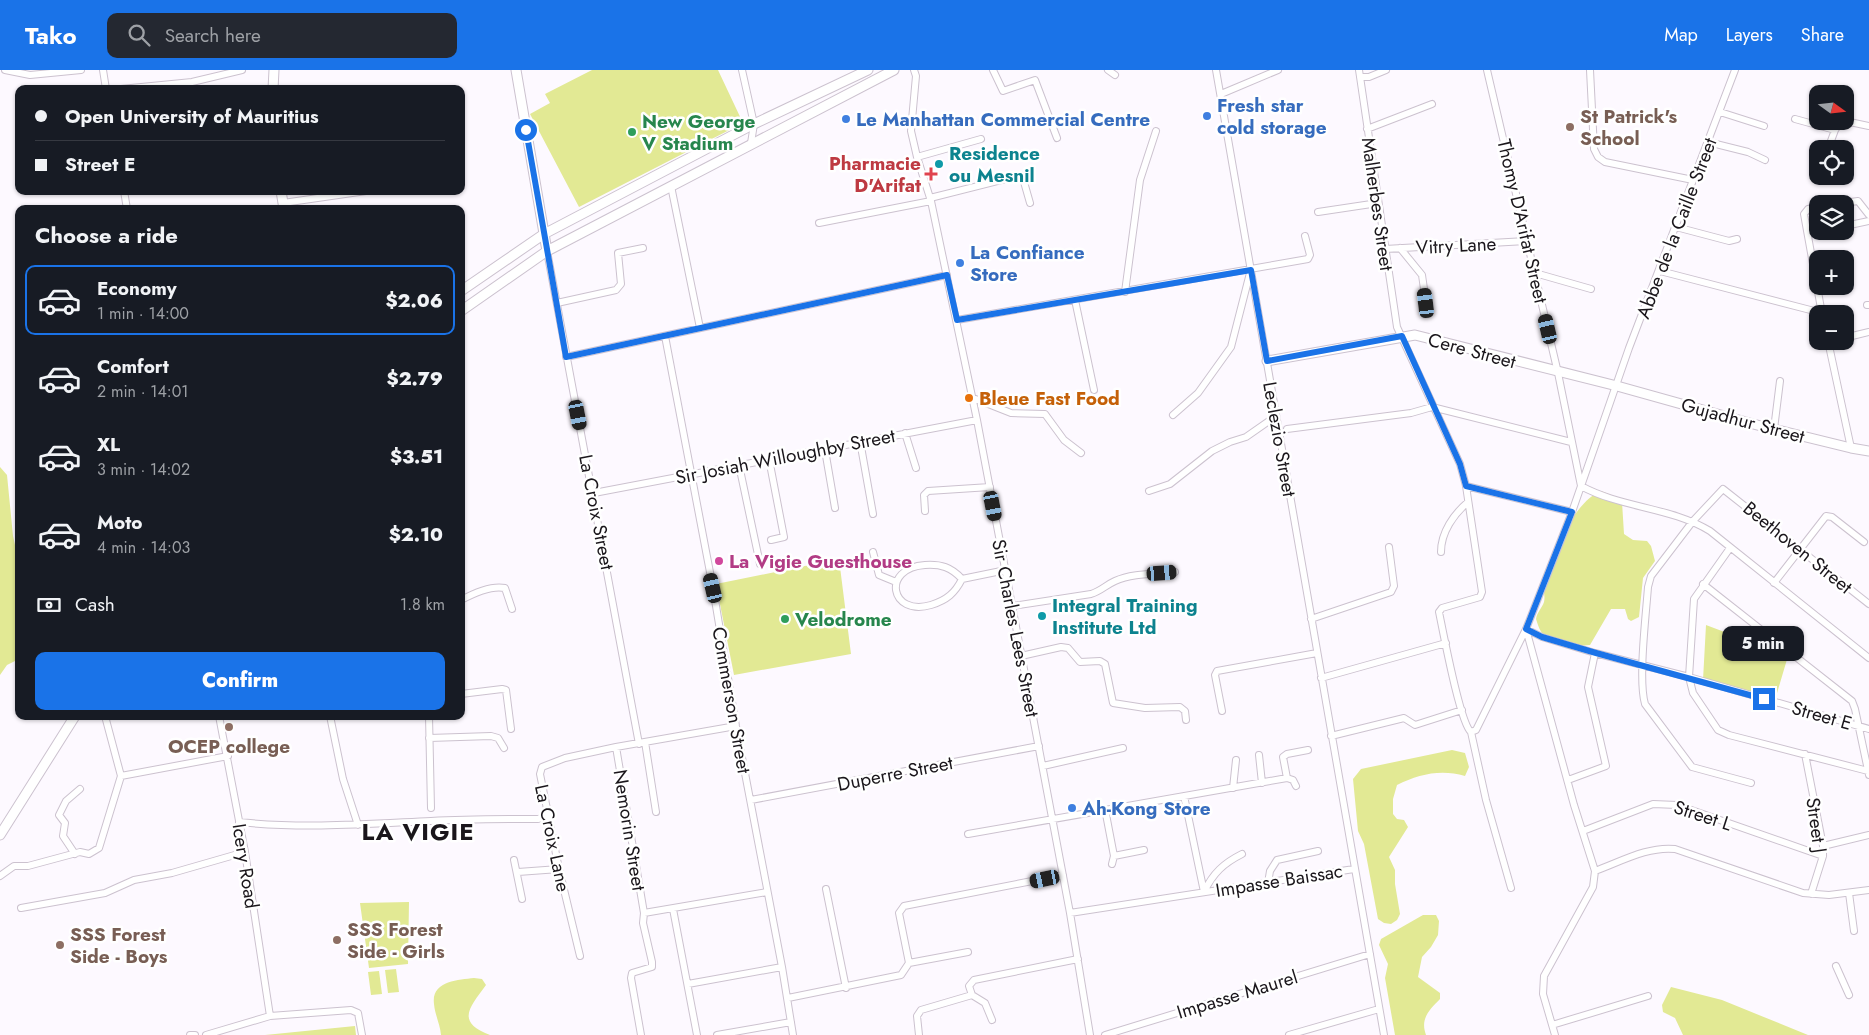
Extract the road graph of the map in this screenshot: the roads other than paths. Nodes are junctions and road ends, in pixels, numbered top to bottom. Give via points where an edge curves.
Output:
1 (5, 70) edge
2 (81, 70) edge
3 (103, 70) edge
4 (242, 70) edge
5 (274, 70) edge
6 (516, 70) edge
7 (742, 70) edge
8 (868, 70) edge
9 (894, 70) edge
10 (993, 70) edge
11 (1108, 70) edge
12 (1216, 70) edge
13 (1278, 70) edge
14 (1359, 70) edge
15 (1386, 70) edge
16 (1487, 70) edge
17 (1590, 70) edge
18 (1735, 70) edge
19 (916, 72) edge
20 (1115, 76) dead end
21 (1360, 78) junction
22 (105, 85) edge
23 (162, 85) edge
24 (274, 85) edge
25 (1221, 94) junction
26 (1432, 104) dead end
27 (1720, 112) junction
28 (1796, 119) dead end
29 (1809, 123) edge
30 (1854, 123) edge
31 (754, 124) junction
32 (1764, 126) dead end
33 (1869, 126) edge
34 (1367, 129) junction
35 (1835, 130) edge
36 (1156, 131) dead end
37 (1057, 138) dead end
38 (981, 139) dead end
39 (1831, 140) edge
40 (1708, 142) junction
41 (751, 143) junction
42 (916, 157) junction
43 (1765, 160) dead end
44 (1693, 180) junction
45 (670, 186) junction
46 (344, 195) edge
47 (930, 199) junction
48 (1854, 202) edge
49 (1030, 203) dead end
50 (1378, 203) junction
51 (289, 205) edge
52 (1809, 209) edge
53 (1318, 212) dead end
54 (1869, 215) edge
55 (1869, 221) edge
56 (818, 223) dead end
57 (1854, 224) edge
58 (1676, 227) junction
59 (544, 234) junction
60 (1305, 236) dead end
61 (1737, 239) dead end
62 (1527, 241) junction
63 (643, 248) dead end
64 (1400, 248) junction
65 (1385, 249) junction
66 (547, 251) junction
67 (1251, 270) junction
68 (1660, 271) junction
69 (1535, 273) junction
70 (947, 275) junction
71 (465, 287) edge
72 (1591, 289) dead end
73 (1125, 292) junction
74 (1075, 300) junction
75 (557, 303) junction
76 (1426, 303) dead end
77 (1821, 305) edge
78 (465, 308) edge
79 (1809, 310) edge
80 (957, 320) junction
81 (700, 328) junction
82 (1869, 332) edge
83 (665, 336) junction
84 (1402, 336) junction
85 (1854, 336) edge
86 (1830, 350) edge
87 (566, 357) junction
88 (1267, 361) junction
89 (1558, 373) junction
90 (1780, 382) dead end
91 (1617, 386) junction
92 (1094, 390) dead end
93 (973, 398) junction
94 (1432, 406) junction
95 (1173, 415) dead end
96 (1276, 416) junction
97 (977, 420) junction
98 (1287, 429) dead end
99 (1774, 429) junction
100 (905, 433) junction
101 (860, 441) junction
102 (1571, 442) junction
103 (1851, 448) junction
104 (825, 450) junction
105 (1869, 451) edge
106 (1081, 453) dead end
107 (769, 459) junction
108 (739, 465) junction
109 (916, 468) dead end
110 (691, 474) junction
111 (1466, 486) junction
112 (1581, 486) junction
113 (990, 487) junction
114 (1149, 491) dead end
115 (594, 493) junction
116 (1468, 502) junction
117 (835, 508) dead end
118 (925, 511) dead end
119 (1572, 512) junction
120 (873, 514) dead end
121 (1693, 521) junction
122 (771, 540) dead end
123 (1864, 542) dead end
124 (1389, 547) dead end
125 (1730, 548) junction
126 (1800, 549) junction
127 (873, 552) dead end
128 (1441, 552) dead end
129 (760, 564) dead end
130 (1006, 570) junction
131 (1175, 572) dead end
132 (962, 579) junction
133 (896, 582) junction
134 (1774, 583) junction
135 (1703, 584) junction
136 (465, 598) edge
137 (1869, 604) edge
138 (1012, 606) junction
139 (512, 609) dead end
140 (1311, 619) junction
141 (1526, 629) junction
142 (1446, 643) junction
143 (1317, 653) junction
144 (1596, 653) junction
145 (1021, 656) junction
146 (1869, 658) edge
147 (1644, 667) junction
148 (1689, 677) junction
149 (1321, 678) junction
150 (465, 694) edge
151 (1462, 710) junction
152 (1222, 711) dead end
153 (72, 720) edge
154 (106, 720) edge
155 (220, 720) edge
156 (331, 720) edge
157 (429, 720) edge
158 (1186, 720) dead end
159 (736, 726) junction
160 (1859, 726) junction
161 (511, 729) dead end
162 (1869, 729) edge
163 (1471, 732) junction
164 (1331, 736) junction
165 (429, 738) junction
166 (642, 743) junction
167 (1039, 746) junction
168 (616, 747) junction
169 (504, 748) dead end
170 (1123, 748) dead end
171 (1308, 750) dead end
172 (1805, 754) junction
173 (1259, 755) dead end
174 (228, 756) junction
175 (1236, 760) dead end
176 (1043, 766) junction
177 (1869, 773) edge
178 (121, 776) junction
179 (1287, 778) junction
180 (1568, 780) junction
181 (1262, 783) junction
182 (1751, 783) dead end
183 (1296, 786) dead end
184 (1233, 788) junction
185 (80, 789) dead end
186 (1184, 796) junction
187 (751, 800) junction
188 (431, 808) dead end
189 (1105, 809) junction
190 (548, 812) junction
191 (656, 812) dead end
192 (1052, 820) junction
193 (240, 822) junction
194 (358, 825) junction
195 (1583, 831) junction
196 (968, 834) dead end
197 (0, 835) edge
198 (1869, 835) edge
199 (1823, 846) junction
200 (1144, 850) dead end
201 (1318, 851) dead end
202 (245, 852) junction
203 (75, 854) junction
204 (1242, 854) dead end
205 (1114, 856) junction
206 (1823, 856) junction
207 (514, 860) dead end
208 (1112, 864) dead end
209 (559, 869) junction
210 (1354, 869) junction
211 (1595, 871) junction
212 (518, 872) junction
213 (1063, 875) junction
214 (0, 876) edge
215 (1268, 883) junction
216 (1511, 888) dead end
217 (826, 889) dead end
218 (1869, 890) edge
219 (768, 892) junction
220 (1204, 892) junction
221 (1811, 894) junction
222 (1848, 894) junction
223 (522, 899) dead end
224 (21, 908) dead end
225 (673, 909) junction
226 (1070, 913) junction
227 (644, 914) junction
228 (1854, 932) dead end
229 (968, 952) dead end
230 (1370, 954) junction
231 (580, 956) dead end
232 (1078, 959) junction
233 (908, 965) junction
234 (1836, 966) dead end
235 (782, 967) junction
236 (688, 984) junction
237 (846, 988) junction
238 (972, 995) junction
239 (1849, 995) dead end
240 (1648, 996) dead end
241 (788, 998) junction
242 (1379, 1009) junction
243 (270, 1016) junction
244 (992, 1020) dead end
245 (791, 1022) junction
246 (1552, 1025) junction
247 (229, 1028) junction
248 (190, 1035) edge
249 (196, 1035) edge
250 (206, 1035) edge
251 (220, 1035) edge
252 (362, 1035) edge
253 (641, 1035) edge
254 (697, 1035) edge
255 (717, 1035) edge
256 (793, 1035) edge
257 (919, 1035) edge
258 (1090, 1035) edge
259 (1105, 1035) edge
260 (1290, 1035) edge
261 (1384, 1035) edge
262 (1555, 1035) edge

1 - 2 street via 30,75
3 - 22 street
4 - 23 street via 192,82
5 - 24 street
6 - 59 street
7 - 31 street
8 - 31 street
9 - 41 street
10 - 37 street via 1004,91 1035,80
11 - 20 street
12 - 25 street, Leclezio Street
13 - 25 street
14 - 21 street, Malherbes Street
15 - 21 street
16 - 62 street, Thomy D'Arifat Street
17 - 44 street via 1594,149 1598,158
18 - 27 street, Abbe de la Caille Street
19 - 42 street, Sir Charles Lees Street via 911,123
21 - 34 street, Malherbes Street
25 - 67 street, Leclezio Street
26 - 34 street
27 - 32 street
27 - 40 street, Abbe de la Caille Street
28 - 29 street
30 - 33 street
31 - 41 street
31 - 59 street
34 - 50 street, Malherbes Street
35 - 39 street
36 - 73 street via 1140,180
38 - 42 street
40 - 43 street via 1748,152
40 - 44 street, Abbe de la Caille Street
41 - 45 street
42 - 47 street, Sir Charles Lees Street
44 - 58 street, Abbe de la Caille Street
45 - 66 street
45 - 81 street
46 - 51 street
47 - 49 street via 1022,175
47 - 56 street
47 - 70 street, Sir Charles Lees Street
48 - 54 street via 1858,201
50 - 53 street
50 - 65 street, Malherbes Street
52 - 77 street via 1804,214
55 - 57 street
58 - 61 street via 1729,241
58 - 68 street, Abbe de la Caille Street
59 - 66 street
59 - 71 street
60 - 67 street via 1310,255 1308,259
62 - 64 street, Vitry Lane
62 - 69 street, Thomy D'Arifat Street
63 - 75 street via 618,253 621,284 616,290
64 - 65 street, Vitry Lane
64 - 76 street via 1422,275
65 - 84 street, Malherbes Street via 1397,327
66 - 75 street, La Croix Street
66 - 78 street
67 - 73 street
67 - 88 street, Leclezio Street
67 - 95 street via 1231,346 1198,393
68 - 79 street
68 - 91 street, Abbe de la Caille Street
69 - 72 street
69 - 89 street, Thomy D'Arifat Street
70 - 80 street, Sir Charles Lees Street
70 - 81 street
73 - 74 street
74 - 80 street
74 - 92 street
75 - 87 street, La Croix Street
80 - 93 street, Sir Charles Lees Street
81 - 83 street
82 - 85 street
83 - 87 street
83 - 110 street, Commerson Street
84 - 88 street, Cere Street
84 - 89 street, Cere Street via 1434,338
84 - 94 street, Malherbes Street
86 - 103 street
87 - 115 street, La Croix Street
88 - 96 street, Leclezio Street
89 - 91 street, Cere Street
89 - 102 street, Thomy D'Arifat Street
90 - 99 street
91 - 99 street, Gujadhur Street
91 - 112 street, Abbe de la Caille Street
93 - 97 street, Sir Charles Lees Street
93 - 106 street via 1011,413 1045,414 1064,440
94 - 98 street via 1411,412
94 - 102 street
94 - 111 street, Malherbes Street via 1460,464
96 - 114 street via 1246,437 1212,451 1170,484
96 - 140 street, Leclezio Street
97 - 100 street, Sir Josiah Willoughby Street
97 - 113 street, Sir Charles Lees Street
99 - 103 street, Gujadhur Street
100 - 101 street, Sir Josiah Willoughby Street
100 - 109 street
101 - 104 street, Sir Josiah Willoughby Street
101 - 120 street
102 - 112 street, Thomy D'Arifat Street
103 - 105 street, Gujadhur Street
104 - 107 street, Sir Josiah Willoughby Street
104 - 117 street
107 - 108 street, Sir Josiah Willoughby Street
107 - 122 street via 784,537
108 - 110 street, Sir Josiah Willoughby Street
108 - 129 street
110 - 115 street, Sir Josiah Willoughby Street
110 - 159 street, Commerson Street
111 - 116 street, Malherbes Street
111 - 119 street
112 - 119 street, Abbe de la Caille Street
112 - 121 street via 1601,497
113 - 118 street via 928,491 924,495
113 - 130 street, Sir Charles Lees Street
115 - 166 street, La Croix Street
116 - 128 street via 1457,511 1445,533
116 - 142 street, Malherbes Street via 1482,592 1480,598 1442,608 1439,612
119 - 141 street, Abbe de la Caille Street
121 - 125 street
121 - 126 street, Beethoven Street via 1720,490 1726,490
121 - 147 street via 1651,576
123 - 126 street via 1829,516
124 - 140 street via 1394,586 1391,592
125 - 134 street
125 - 135 street
126 - 134 street
126 - 137 street, Beethoven Street
127 - 133 street via 879,575
130 - 132 street
130 - 138 street, Sir Charles Lees Street
131 - 138 street via 1125,578 1096,593
132 - 133 street via 948,567 932,565 905,570
132 - 133 street via 957,589 943,602 918,607 902,602 895,590
134 - 146 street
135 - 148 street via 1692,608
135 - 160 street via 1852,701
136 - 139 street via 474,593 506,588
138 - 145 street, Sir Charles Lees Street
140 - 143 street, Leclezio Street
141 - 144 street, Street E
141 - 163 street, Abbe de la Caille Street via 1476,730
141 - 180 street
142 - 149 street
142 - 151 street
143 - 149 street, Leclezio Street
143 - 152 street via 1217,671
144 - 147 street, Street E
144 - 180 street via 1588,687 1606,766
145 - 158 street via 1068,648 1080,662 1100,661 1105,664 1114,703 1145,708 1180,707 1185,711
145 - 167 street, Sir Charles Lees Street
147 - 148 street, Street E
147 - 182 street via 1645,704 1685,761 1692,767
148 - 160 street, Street E
148 - 172 street via 1694,693 1718,730 1729,736
149 - 164 street, Leclezio Street
150 - 161 street via 506,690
151 - 163 street via 1467,729
151 - 164 street via 1415,725 1404,718
153 - 197 street
154 - 178 street
155 - 174 street, Icery Road
156 - 194 street via 342,779
157 - 165 street
159 - 166 street, La Croix Lane
159 - 187 street, Commerson Street
160 - 162 street, Street E
160 - 177 street
163 - 216 street
164 - 210 street, Leclezio Street
165 - 169 street via 491,736 498,738
165 - 188 street
166 - 168 street, La Croix Lane
166 - 191 street, La Croix Street
167 - 176 street, Sir Charles Lees Street
167 - 187 street, Duperre Street
168 - 190 street, La Croix Lane via 542,767 540,774
168 - 227 street, Nemorin Street
170 - 176 street
171 - 179 street via 1283,757
172 - 177 street
172 - 199 street, Street J
173 - 181 street
174 - 178 street
174 - 193 street, Icery Road
175 - 184 street
176 - 192 street, Sir Charles Lees Street
178 - 203 street via 99,848 89,854
179 - 181 street
179 - 183 street
180 - 195 street
181 - 184 street
184 - 186 street
185 - 203 street via 66,801 59,815 65,823 63,836
186 - 189 street
186 - 220 street, Impasse Baissac
187 - 219 street, Commerson Street
189 - 192 street
189 - 205 street
190 - 194 street via 538,819
190 - 209 street, La Croix Lane
192 - 196 street
192 - 213 street, Sir Charles Lees Street
193 - 194 street
193 - 202 street, Icery Road
195 - 206 street, Street L via 1652,804 1663,803 1677,805
195 - 211 street
198 - 199 street
199 - 206 street, Street J
200 - 205 street
201 - 215 street via 1277,860 1270,871
202 - 224 street via 172,873 134,880 104,893
202 - 243 street, Icery Road
203 - 214 street via 14,866
204 - 220 street via 1225,862
205 - 208 street
206 - 221 street, Street J
207 - 212 street
209 - 212 street
209 - 231 street, La Croix Lane
210 - 215 street, Impasse Baissac
210 - 230 street, Leclezio Street
211 - 221 street via 1650,850 1674,848
211 - 246 street via 1593,887 1544,976 1543,994
212 - 223 street
213 - 226 street, Sir Charles Lees Street
213 - 233 street via 904,906 899,910
215 - 220 street, Impasse Baissac
217 - 237 street
218 - 222 street
219 - 225 street
219 - 235 street, Commerson Street
220 - 226 street, Impasse Baissac
221 - 222 street
222 - 228 street
225 - 227 street
225 - 236 street
226 - 232 street, Sir Charles Lees Street
227 - 253 street, Nemorin Street via 652,967 632,973 631,978
229 - 233 street
230 - 242 street, Leclezio Street
230 - 259 street, Impasse Maurel
232 - 238 street via 974,980 969,986
232 - 258 street, Sir Charles Lees Street
233 - 237 street via 905,972 897,977
234 - 239 street
235 - 236 street
235 - 241 street, Commerson Street
236 - 254 street
237 - 241 street
238 - 244 street via 985,1003
238 - 257 street via 921,1010 917,1016
240 - 246 street
241 - 245 street, Commerson Street
242 - 260 street
242 - 261 street, Leclezio Street
243 - 247 street
243 - 252 street via 356,1011
245 - 255 street
245 - 256 street, Commerson Street
246 - 262 street
247 - 250 street
247 - 251 street
248 - 249 street

